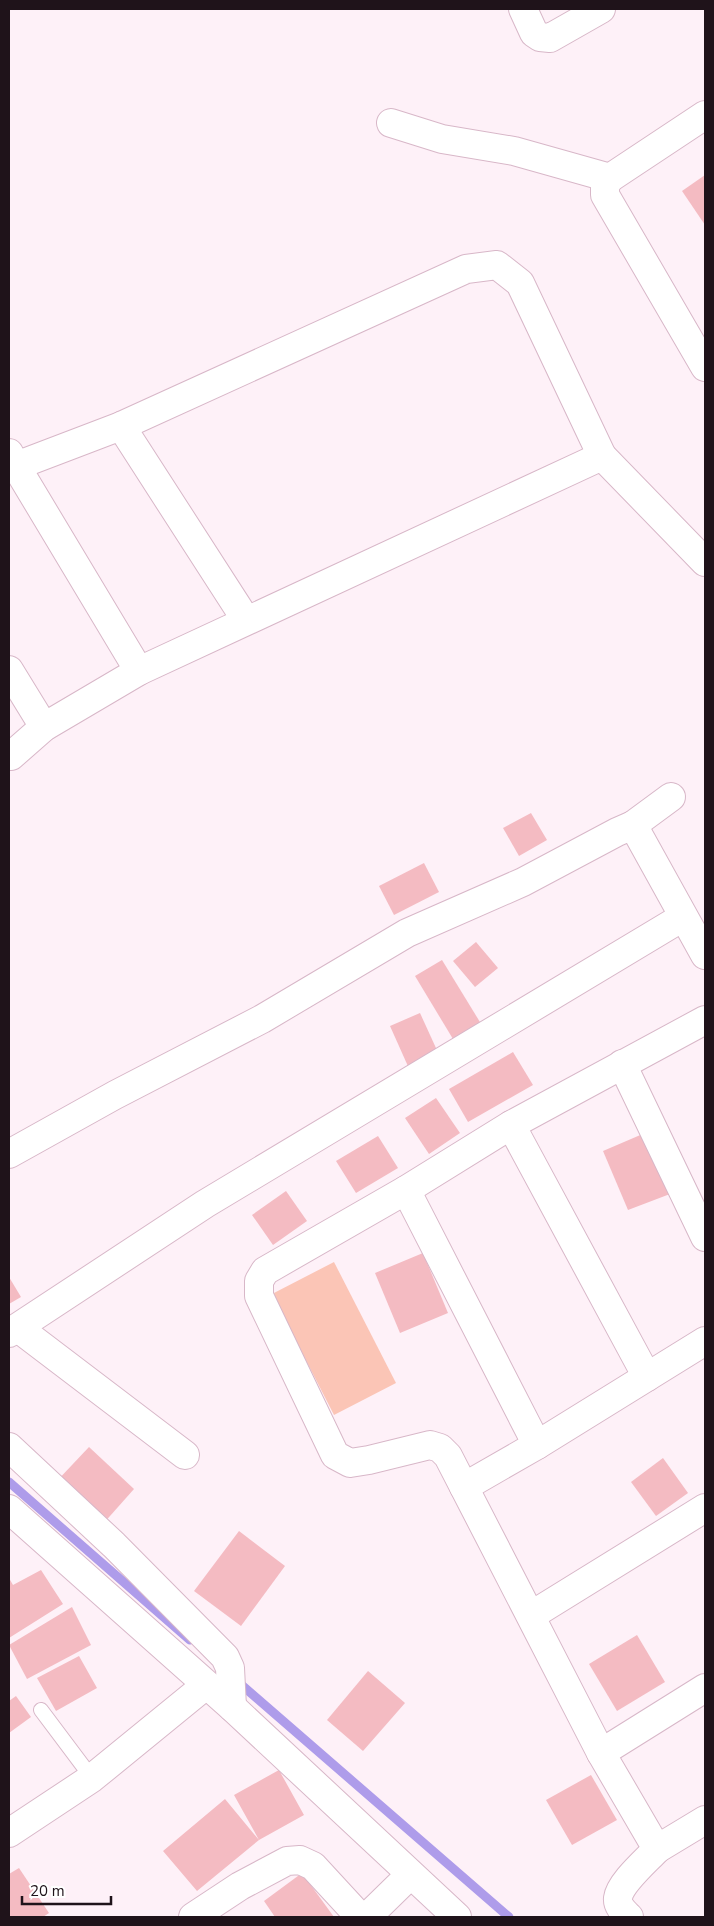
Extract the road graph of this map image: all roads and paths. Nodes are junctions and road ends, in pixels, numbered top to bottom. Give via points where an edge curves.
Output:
1 (523, 9) edge
2 (601, 9) edge
3 (705, 115) edge
4 (392, 123) dead end
5 (610, 178) junction
6 (705, 366) edge
7 (121, 426) junction
8 (602, 456) junction
9 (12, 460) edge
10 (705, 562) edge
11 (246, 620) junction
12 (9, 670) edge
13 (139, 671) junction
14 (44, 727) junction
15 (11, 756) dead end
16 (671, 797) dead end
17 (633, 825) junction
18 (683, 917) junction
19 (705, 955) edge
20 (705, 1020) edge
21 (622, 1064) junction
22 (511, 1125) junction
23 (9, 1154) edge
24 (406, 1190) junction
25 (705, 1237) edge
26 (13, 1331) edge
27 (705, 1341) edge
28 (647, 1377) junction
29 (537, 1445) junction
30 (9, 1447) edge
31 (185, 1454) dead end
32 (464, 1488) junction
33 (705, 1508) edge
34 (9, 1509) edge
35 (532, 1616) junction
36 (206, 1685) junction
37 (705, 1688) edge
38 (232, 1707) junction
39 (41, 1710) dead end
40 (601, 1753) junction
41 (92, 1778) junction
42 (705, 1820) edge
43 (9, 1833) edge
44 (657, 1849) junction
45 (410, 1875) junction
46 (193, 1917) edge
47 (360, 1917) edge
48 (367, 1917) edge
49 (457, 1917) edge
50 (629, 1917) edge

1 - 2 street via 534,32 540,37 550,38
3 - 5 street
4 - 5 street via 442,139 514,150
5 - 6 street via 605,185 606,195
7 - 8 street via 466,269 497,265 520,283
7 - 9 street
7 - 11 street
8 - 10 street
8 - 11 street
9 - 13 street
11 - 13 street
12 - 14 street
13 - 14 street
14 - 15 street
16 - 17 street
17 - 18 street
17 - 23 street via 523,882 407,933 262,1019
18 - 19 street
18 - 26 street via 205,1204
20 - 21 street
21 - 22 street
21 - 25 street
22 - 24 street
22 - 28 street
24 - 29 street
24 - 32 street via 266,1271 259,1281 259,1296 335,1455 350,1463 430,1445 440,1448 448,1456
26 - 31 street
27 - 28 street
28 - 29 street
29 - 32 street
30 - 38 street via 114,1545 225,1657 230,1668
32 - 35 street
33 - 35 street
34 - 36 street
35 - 40 street
36 - 38 street
36 - 41 street
37 - 40 street
38 - 45 street
39 - 41 lane
40 - 44 street
41 - 43 street
42 - 44 street
44 - 50 street via 622,1887 618,1899 621,1910
45 - 48 street
45 - 49 street
46 - 47 street via 240,1886 287,1861 300,1860 313,1866

